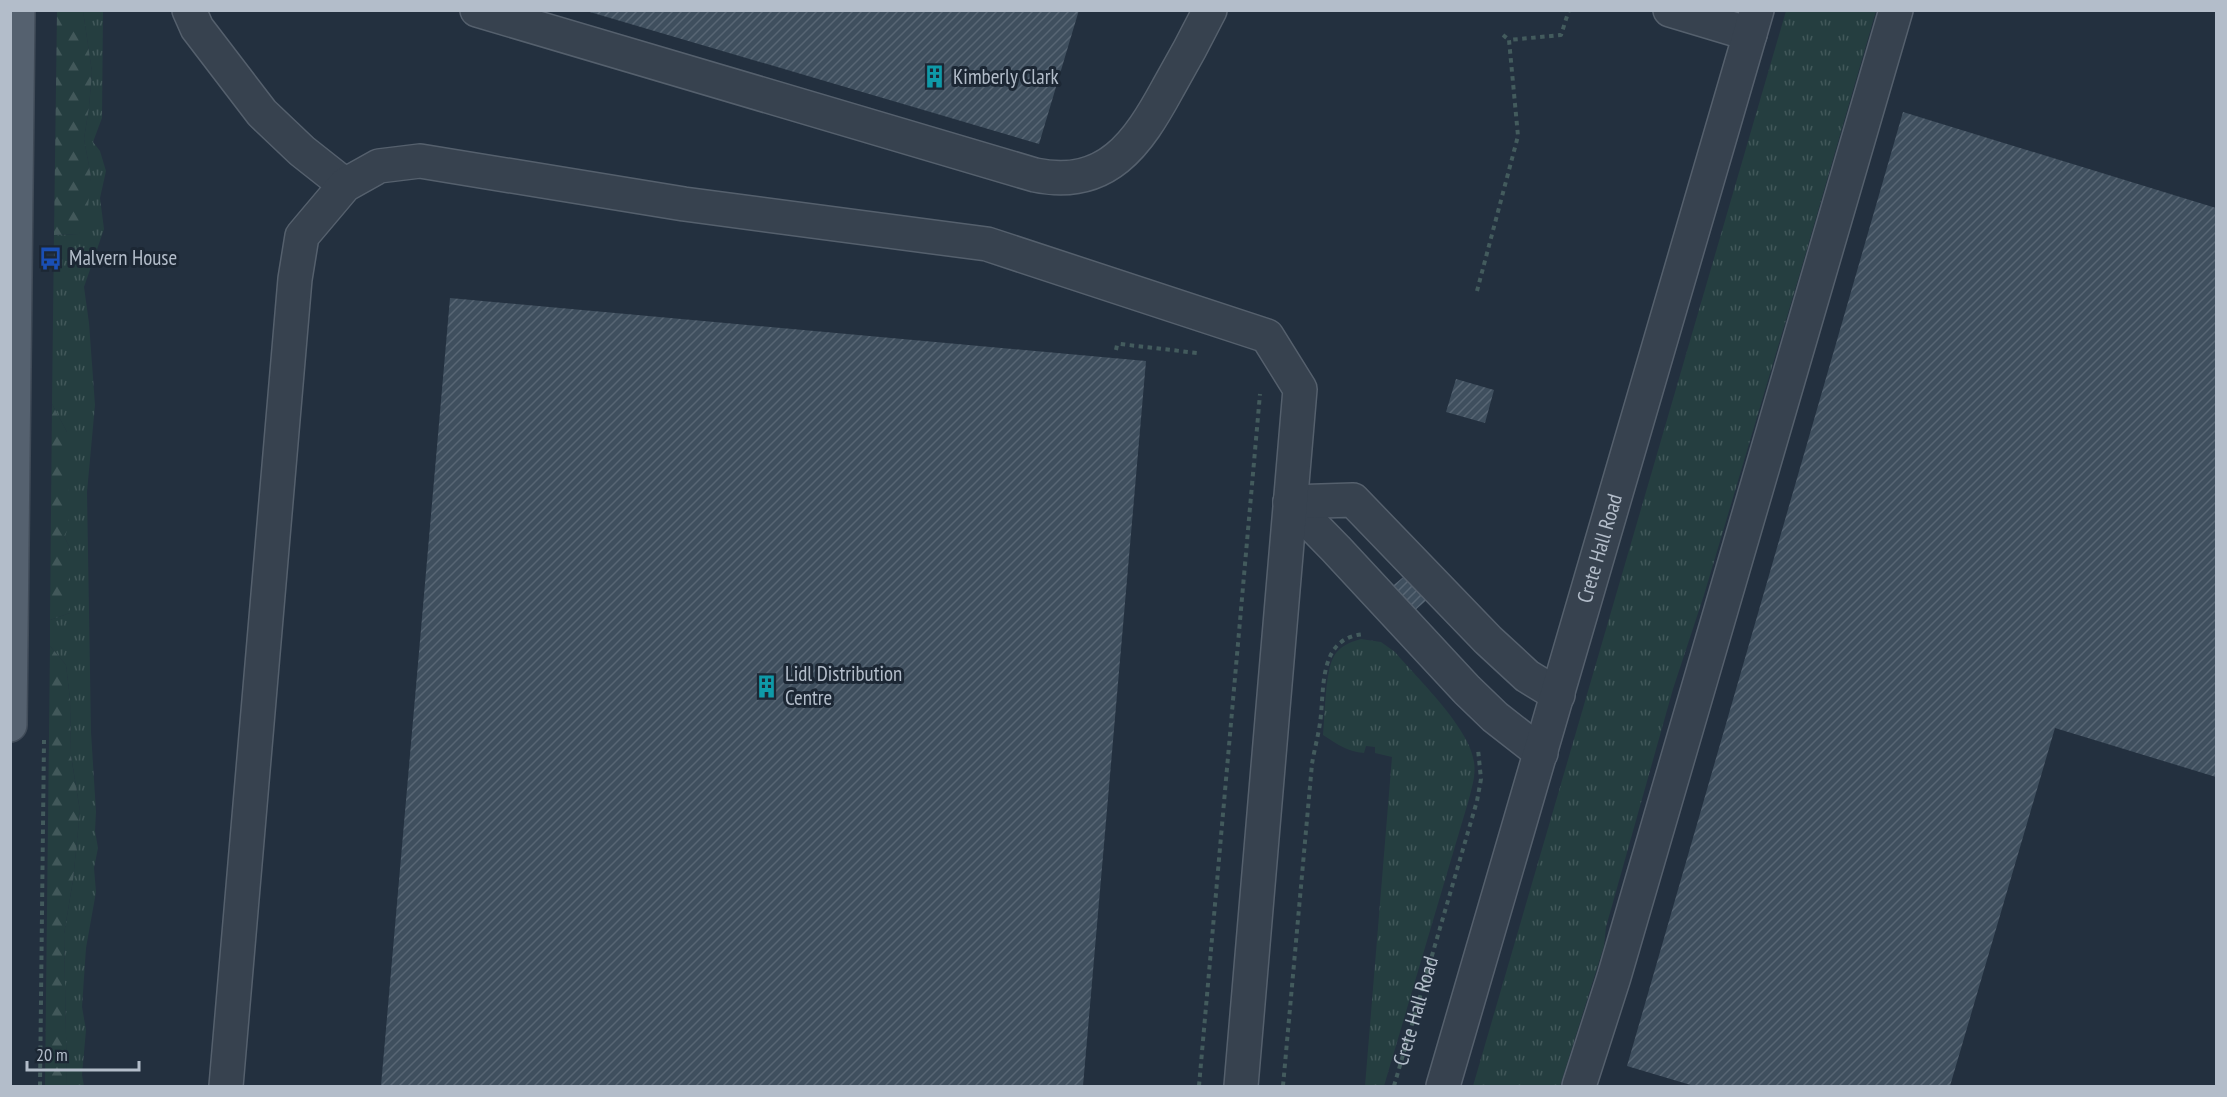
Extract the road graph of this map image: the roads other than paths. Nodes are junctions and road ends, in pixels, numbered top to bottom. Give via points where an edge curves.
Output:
1 (18, 10) edge
2 (189, 10) edge
3 (477, 10) edge
4 (1210, 10) edge
5 (1670, 10) edge
6 (1896, 10) edge
7 (1753, 22) edge
8 (345, 184) junction
9 (1290, 502) junction
10 (1558, 695) junction
11 (10, 725) edge
12 (1541, 753) junction
13 (226, 1086) edge
14 (1241, 1086) edge
15 (1443, 1086) edge
16 (1579, 1086) edge

1 - 11 main road
2 - 8 street via 197,28 262,113
3 - 4 street via 1035,176 1065,178 1098,171 1131,146 1150,121
5 - 7 street
6 - 16 street
7 - 10 street, Crete Hall Road
8 - 9 street via 379,166 426,162 684,204 987,244 1267,336 1300,389
8 - 13 street via 302,236 295,279
9 - 10 street via 1353,500 1488,640 1527,676
9 - 12 street via 1467,690
9 - 14 street
10 - 12 street, Crete Hall Road
12 - 15 street, Crete Hall Road

